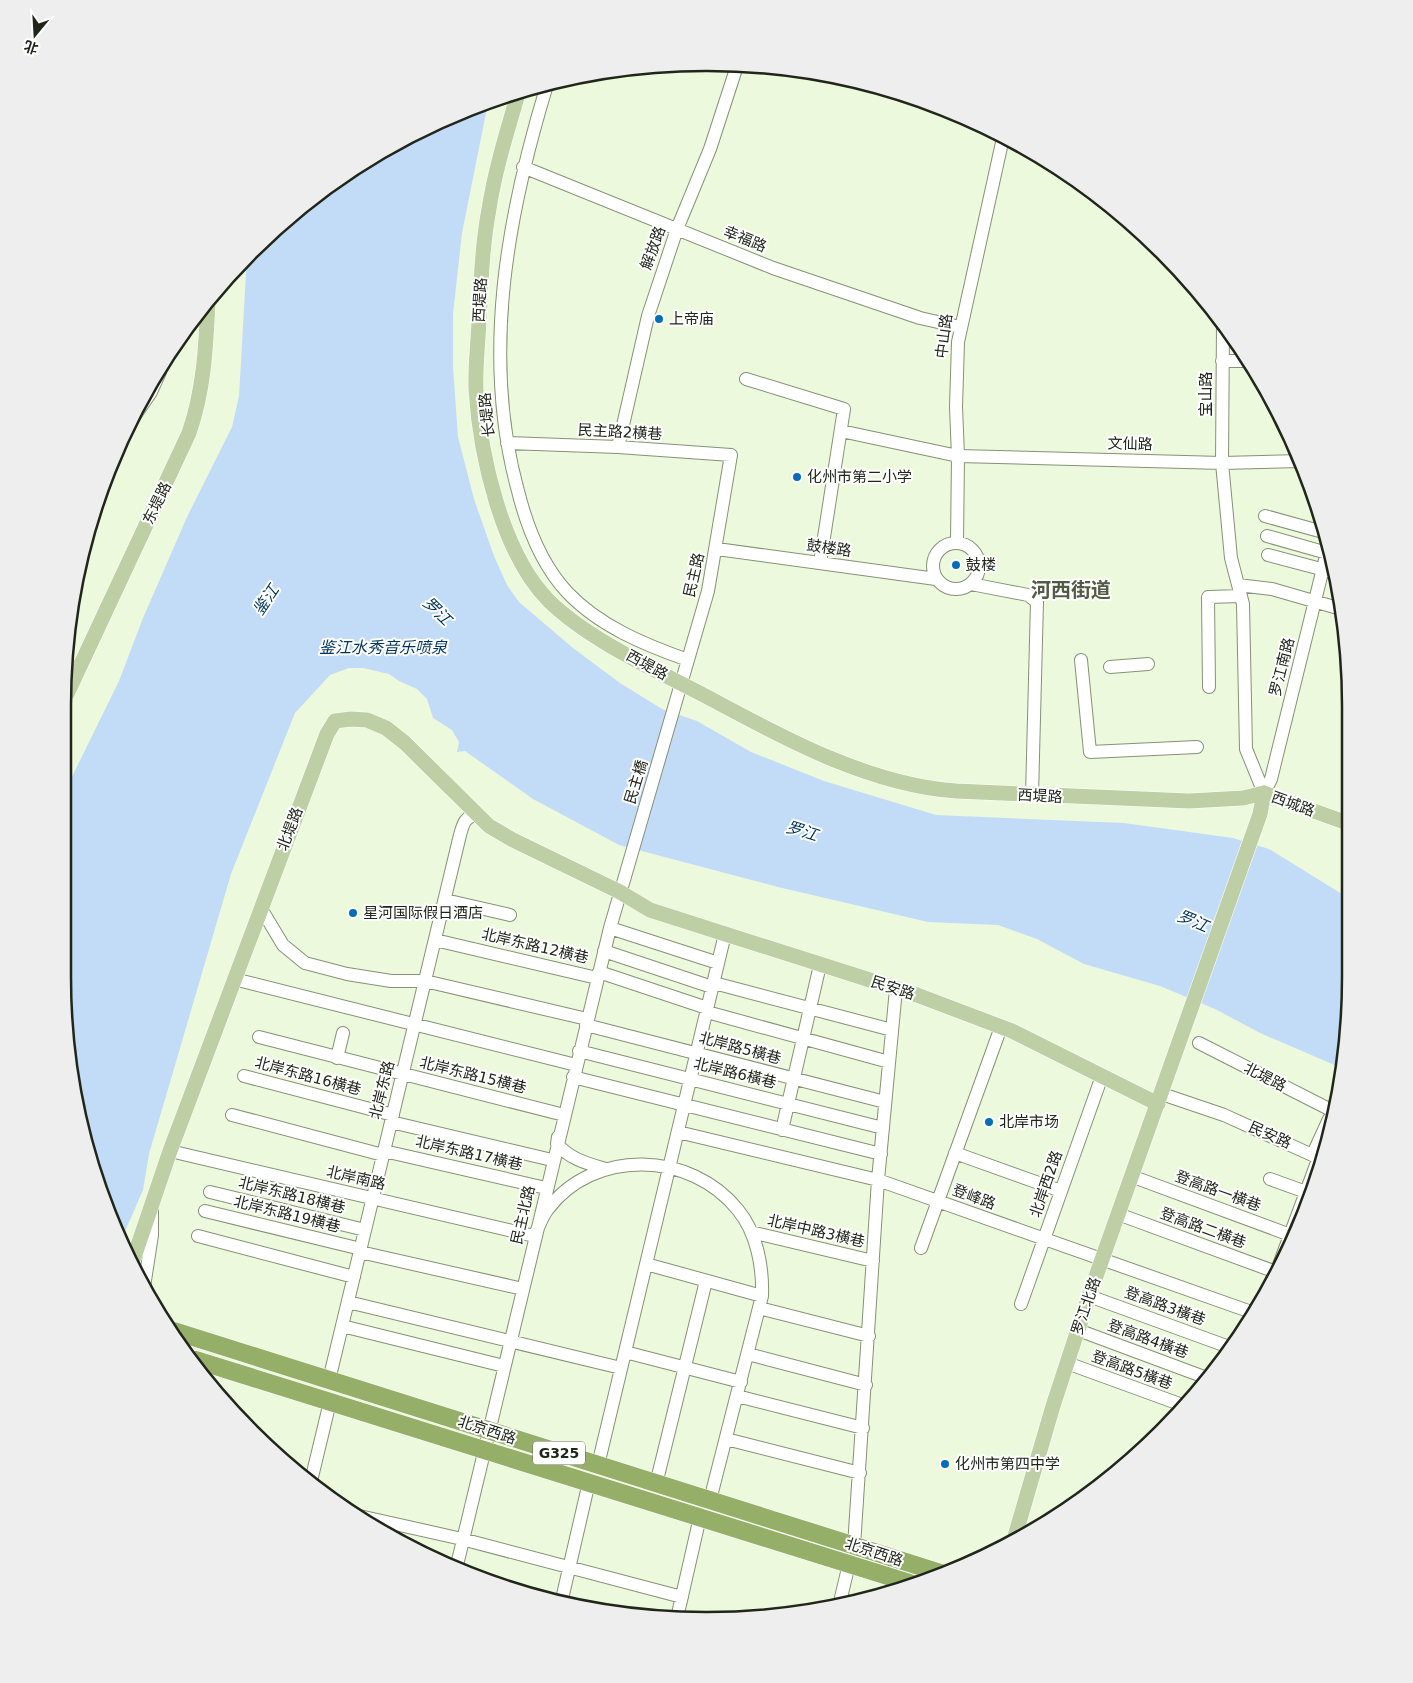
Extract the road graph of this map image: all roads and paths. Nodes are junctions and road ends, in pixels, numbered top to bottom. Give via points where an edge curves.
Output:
1 (736, 72) edge
2 (545, 92) edge
3 (516, 101) edge
4 (1002, 144) edge
5 (523, 167) junction
6 (677, 229) junction
7 (207, 315) edge
8 (960, 327) junction
9 (197, 328) edge
10 (1223, 337) edge
11 (1222, 361) junction
12 (1239, 361) edge
13 (746, 379) dead end
14 (841, 431) junction
15 (507, 443) junction
16 (618, 447) junction
17 (731, 455) joint
18 (958, 456) junction
19 (1292, 461) edge
20 (1222, 463) junction
21 (1265, 516) dead end
22 (1316, 530) edge
23 (1267, 536) dead end
24 (957, 542) junction
25 (717, 549) junction
26 (1322, 549) edge
27 (1268, 555) dead end
28 (1325, 561) edge
29 (820, 563) junction
30 (1322, 570) junction
31 (1327, 571) edge
32 (936, 579) junction
33 (970, 584) junction
34 (1239, 590) junction
35 (1315, 601) junction
36 (1333, 607) edge
37 (74, 658) edge
38 (688, 660) junction
39 (1081, 660) dead end
40 (1148, 664) dead end
41 (1110, 667) dead end
42 (72, 683) edge
43 (682, 684) junction
44 (1209, 687) dead end
45 (678, 700) joint
46 (1197, 747) dead end
47 (1264, 793) junction
48 (1032, 795) junction
49 (471, 817) junction
50 (1342, 821) edge
51 (625, 874) joint
52 (620, 892) junction
53 (445, 900) junction
54 (262, 910) junction
55 (510, 915) dead end
56 (610, 928) junction
57 (725, 934) junction
58 (435, 940) junction
59 (604, 951) junction
60 (718, 962) junction
61 (820, 965) junction
62 (598, 975) junction
63 (234, 979) junction
64 (425, 981) junction
65 (713, 985) junction
66 (896, 989) junction
67 (810, 1008) junction
68 (707, 1010) junction
69 (586, 1022) junction
70 (415, 1025) junction
71 (1001, 1027) junction
72 (892, 1030) junction
73 (343, 1033) dead end
74 (259, 1037) dead end
75 (803, 1039) junction
76 (1199, 1043) dead end
77 (579, 1050) junction
78 (697, 1053) junction
79 (337, 1058) junction
80 (889, 1062) junction
81 (574, 1071) junction
82 (403, 1074) junction
83 (244, 1076) dead end
84 (1102, 1076) junction
85 (691, 1079) junction
86 (794, 1079) junction
87 (1160, 1099) junction
88 (886, 1102) junction
89 (788, 1104) junction
90 (684, 1105) junction
91 (1328, 1108) edge
92 (232, 1115) dead end
93 (564, 1115) junction
94 (392, 1118) junction
95 (883, 1128) junction
96 (560, 1130) junction
97 (782, 1130) junction
98 (678, 1132) junction
99 (170, 1151) junction
100 (384, 1153) junction
101 (955, 1153) junction
102 (880, 1154) junction
103 (1316, 1156) edge
104 (552, 1160) junction
105 (604, 1169) junction
106 (669, 1169) junction
107 (1131, 1176) junction
108 (1270, 1179) dead end
109 (878, 1180) junction
110 (546, 1188) junction
111 (1061, 1191) junction
112 (1304, 1191) edge
113 (210, 1192) dead end
114 (373, 1198) junction
115 (152, 1201) junction
116 (938, 1201) junction
117 (205, 1211) dead end
118 (1118, 1214) junction
119 (365, 1230) junction
120 (751, 1232) junction
121 (1287, 1233) edge
122 (198, 1236) dead end
123 (534, 1236) junction
124 (1044, 1239) junction
125 (921, 1248) dead end
126 (360, 1251) junction
127 (135, 1253) edge
128 (1103, 1259) junction
129 (873, 1261) junction
130 (646, 1264) junction
131 (1270, 1270) edge
132 (146, 1274) edge
133 (354, 1277) junction
134 (706, 1281) junction
135 (523, 1289) junction
136 (1089, 1296) junction
137 (348, 1302) junction
138 (761, 1302) junction
139 (1021, 1304) dead end
140 (1247, 1310) edge
141 (342, 1326) junction
142 (1078, 1330) junction
143 (181, 1333) edge
144 (869, 1336) junction
145 (511, 1341) junction
146 (1223, 1345) edge
147 (625, 1352) junction
148 (748, 1354) junction
149 (202, 1362) edge
150 (1067, 1363) junction
151 (504, 1366) junction
152 (621, 1368) junction
153 (684, 1368) junction
154 (1200, 1375) edge
155 (329, 1380) junction
156 (741, 1382) junction
157 (866, 1385) junction
158 (737, 1396) junction
159 (330, 1402) junction
160 (1177, 1403) edge
161 (863, 1428) junction
162 (488, 1430) junction
163 (726, 1439) junction
164 (484, 1449) junction
165 (598, 1465) junction
166 (313, 1474) edge
167 (860, 1474) junction
168 (589, 1482) junction
169 (656, 1484) junction
170 (710, 1500) junction
171 (700, 1517) junction
172 (378, 1520) edge
173 (1017, 1531) edge
174 (462, 1539) junction
175 (854, 1546) junction
176 (458, 1561) edge
177 (849, 1564) junction
178 (570, 1567) junction
179 (932, 1570) edge
180 (902, 1581) edge
181 (563, 1595) edge
182 (682, 1597) junction
183 (841, 1597) edge
184 (679, 1611) edge

1 - 6 street, 解放路 via 710,150
2 - 5 street, 长堤路
3 - 43 main road, 西堤路 via 489,207 477,361 480,421 498,505 516,553 532,581 549,601 595,635
4 - 8 street, 中山路
5 - 6 street, 幸福路
5 - 15 street, 长堤路 via 503,298 500,400
6 - 8 street, 幸福路 via 774,268 920,318
6 - 16 street, 解放路 via 643,333
7 - 42 main road, 东堤路 via 204,374 189,433
8 - 18 street, 中山路 via 956,408
9 - 37 main road, 东堤路 via 193,386 181,430
10 - 11 street, 宝山路
11 - 12 street
11 - 20 street, 宝山路
13 - 14 street via 844,409
14 - 18 street, 文仙路
14 - 29 street
15 - 16 street, 民主路2横巷
15 - 38 street, 长堤路 via 528,525 562,586 578,603 608,624
16 - 17 street, 民主路2横巷
17 - 25 street, 民主路
18 - 20 street, 文仙路
18 - 24 street, 中山路
19 - 20 street, 文仙路
20 - 34 street, 宝山路 via 1230,558
21 - 22 street
23 - 26 street
24 - 32 street via 938,551 932,565
24 - 33 street via 969,547 978,558 978,572
25 - 29 street, 鼓楼路
25 - 38 street, 民主路
27 - 30 street
28 - 30 street, 罗江南路
29 - 32 street, 鼓楼路
30 - 31 street
30 - 35 street, 罗江南路
32 - 33 street via 950,588 963,588
33 - 48 street via 1028,595 1037,602
34 - 35 street via 1272,589
34 - 44 street via 1208,597
34 - 47 street, 宝山路 via 1246,749
35 - 36 street
35 - 47 street, 罗江南路 via 1271,779
38 - 43 street, 民主路
39 - 46 street via 1090,752
40 - 41 street
43 - 45 street, 民主路
43 - 48 main road, 西堤路 via 794,742 890,779 924,789
45 - 51 street, 民主橋
47 - 48 main road, 西堤路 via 1243,798 1189,801
47 - 50 main road, 西城路
47 - 87 main road, 罗江北路 via 1260,814
49 - 52 main road, 北堤路
49 - 53 street, 北岸东路
49 - 54 main road, 北堤路 via 466,802 386,728 367,720 335,721 269,882
51 - 52 street, 民主北路
52 - 56 street, 民主北路
52 - 57 main road, 民安路 via 650,910
53 - 55 street
53 - 58 street, 北岸东路
54 - 63 main road, 北堤路
54 - 64 street, 北岸路5橫巷 via 283,945 305,963 391,981
56 - 59 street, 民主北路
56 - 60 street
57 - 60 street
57 - 61 main road, 民安路
58 - 62 street, 北岸东路12横巷
58 - 64 street, 北岸东路
59 - 62 street, 民主北路
59 - 65 street
60 - 65 street
61 - 66 main road, 民安路
61 - 67 street
62 - 68 street, 北岸东路12横巷
62 - 69 street, 民主北路
63 - 70 street
63 - 99 main road, 北堤路
64 - 69 street, 北岸路5橫巷
64 - 70 street, 北岸东路
65 - 67 street
65 - 68 street
66 - 71 main road, 民安路
66 - 72 street
67 - 72 street
67 - 75 street
68 - 75 street, 北岸东路12横巷
68 - 78 street
69 - 77 street, 民主北路
69 - 78 street, 北岸路5橫巷
70 - 81 street
70 - 82 street, 北岸东路
71 - 84 main road, 民安路
71 - 101 street
72 - 80 street
73 - 79 street
74 - 79 street, 北岸东路15横巷
75 - 80 street, 北岸东路12横巷
75 - 86 street
76 - 91 street, 北堤路
77 - 81 street, 民主北路
77 - 85 street, 北岸路6橫巷
78 - 85 street
78 - 86 street, 北岸路5橫巷
79 - 82 street, 北岸东路15横巷
80 - 88 street
81 - 90 street
81 - 93 street, 民主北路
82 - 93 street, 北岸东路15横巷
82 - 94 street, 北岸东路
83 - 94 street, 北岸东路16横巷
84 - 87 main road, 民安路
84 - 111 street, 北岸西2路
85 - 89 street, 北岸路6橫巷
85 - 90 street
86 - 88 street, 北岸路5橫巷
86 - 89 street
87 - 103 street, 民安路 via 1224,1115
87 - 107 main road, 罗江北路
88 - 95 street
89 - 95 street, 北岸路6橫巷
89 - 97 street
90 - 97 street
90 - 98 street
92 - 100 street, 北岸东路17横巷
93 - 96 street, 民主北路
94 - 100 street, 北岸东路
94 - 104 street, 北岸东路16横巷
95 - 102 street
96 - 104 street, 民主北路
96 - 105 street via 557,1144 565,1153 577,1161
97 - 102 street
98 - 106 street
98 - 109 street, 登峰路
99 - 114 street, 北岸南路
99 - 115 main road, 北堤路
100 - 110 street, 北岸东路17横巷
100 - 114 street, 北岸东路
101 - 111 street
101 - 116 street
102 - 109 street
104 - 110 street, 民主北路
105 - 106 street via 628,1163
105 - 123 street via 564,1192 547,1210
106 - 120 street via 700,1179 716,1189 738,1209
106 - 130 street
107 - 118 main road, 罗江北路
107 - 121 street, 登高路一横巷
108 - 112 street
109 - 116 street, 登峰路
109 - 129 street
110 - 123 street, 民主北路
111 - 124 street, 北岸西2路
113 - 119 street, 北岸东路18横巷
114 - 119 street, 北岸东路
114 - 123 street, 北岸南路
115 - 127 main road, 北堤路
115 - 132 street via 152,1235
116 - 124 street, 登峰路
116 - 125 street
117 - 126 street, 北岸东路19横巷
118 - 128 main road, 罗江北路
118 - 131 street, 登高路二横巷
119 - 126 street, 北岸东路
120 - 129 street, 北岸中路3横巷
120 - 138 street via 759,1258
122 - 133 street
123 - 135 street, 民主北路
124 - 128 street, 登峰路
124 - 139 street, 北岸西2路
126 - 133 street, 北岸东路
126 - 135 street, 北岸东路19横巷
128 - 136 main road, 罗江北路
128 - 140 street, 登峰路
129 - 144 street
130 - 134 street
130 - 147 street
133 - 137 street, 北岸东路
134 - 138 street
134 - 153 street
135 - 145 street, 民主北路
136 - 142 main road, 罗江北路
136 - 146 street, 登高路3橫巷
137 - 141 street, 北岸东路
137 - 145 street
138 - 144 street
138 - 148 street
141 - 151 street
141 - 155 street, 北岸东路
142 - 150 main road, 罗江北路
142 - 154 street, 登高路4橫巷
143 - 155 highway, 北京西路 / G325
144 - 157 street
145 - 151 street, 民主北路
145 - 152 street
147 - 152 street
147 - 153 street
148 - 156 street
148 - 157 street
149 - 159 highway, 北京西路 / G325
150 - 160 street, 登高路5橫巷
150 - 173 main road, 罗江北路
151 - 162 street, 民主北路
152 - 165 street
153 - 156 street
153 - 169 street
155 - 162 highway, 北京西路 / G325
156 - 158 street
157 - 161 street
158 - 161 street
158 - 163 street
159 - 164 highway, 北京西路 / G325
159 - 166 street
161 - 167 street
162 - 164 street, 民主北路
162 - 165 highway, 北京西路 / G325
163 - 167 street
163 - 170 street
164 - 168 highway, 北京西路 / G325
164 - 174 street, 民主北路
165 - 169 highway, 北京西路 / G325
167 - 175 street
168 - 171 highway, 北京西路 / G325
168 - 178 street
169 - 170 highway, 北京西路 / G325
170 - 175 highway, 北京西路 / G325
171 - 177 highway, 北京西路 / G325
171 - 182 street
172 - 174 street
174 - 176 street, 民主北路
174 - 178 street
175 - 179 highway, 北京西路 / G325
177 - 180 highway, 北京西路 / G325
177 - 183 street
178 - 181 street
178 - 182 street
182 - 184 street

